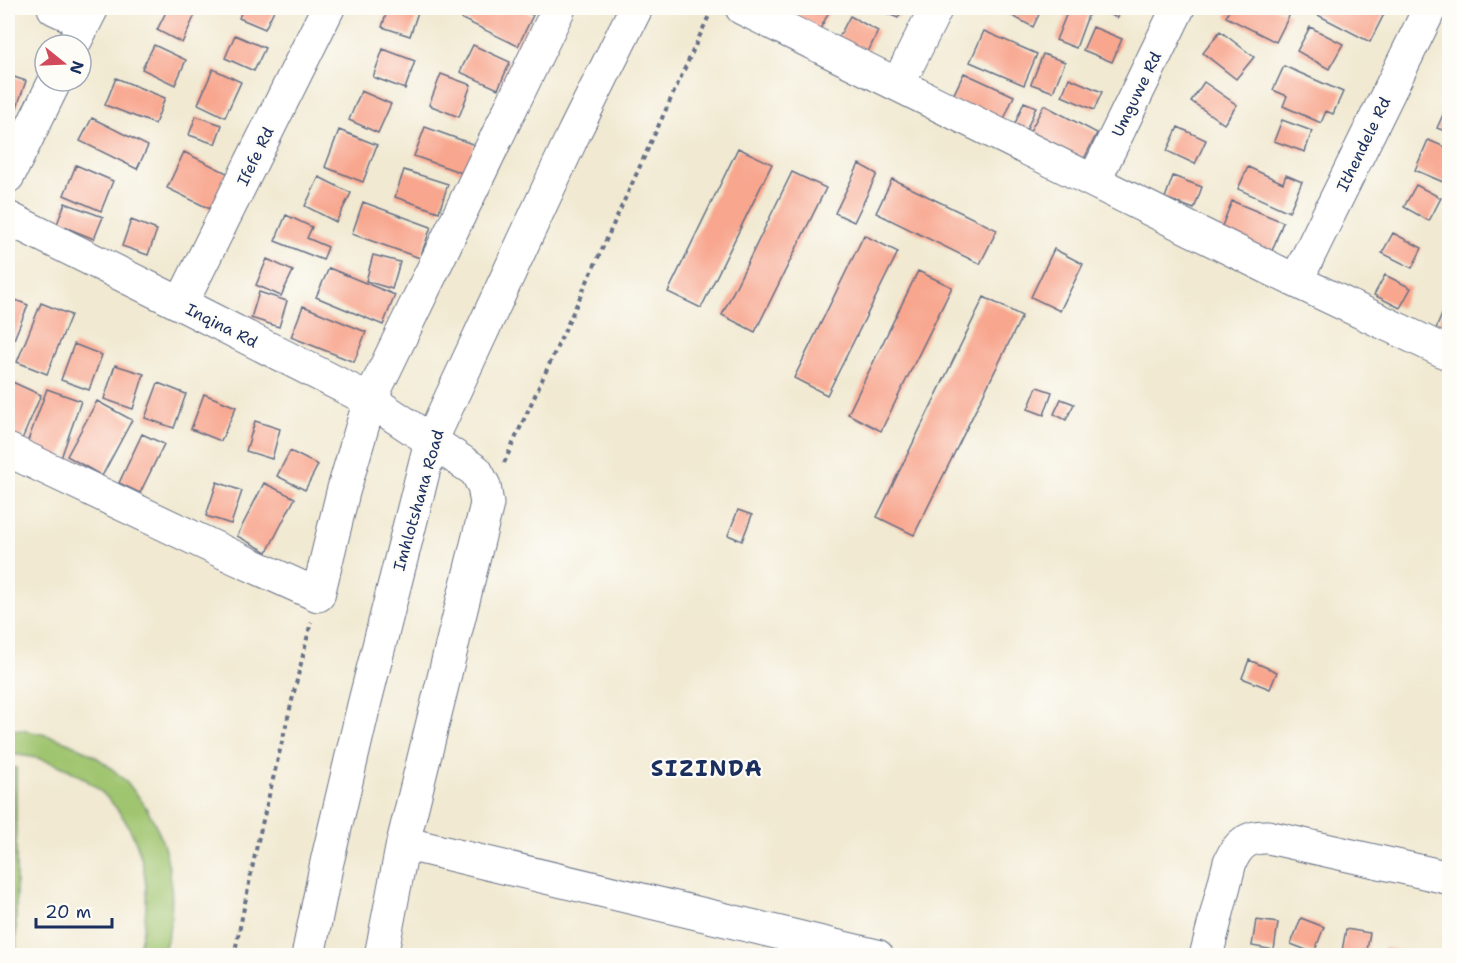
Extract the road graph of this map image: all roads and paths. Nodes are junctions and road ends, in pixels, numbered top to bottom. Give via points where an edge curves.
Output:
1 (54, 8) edge
2 (328, 8) edge
3 (560, 8) edge
4 (636, 8) edge
5 (713, 8) edge
6 (742, 8) edge
7 (936, 8) edge
8 (1178, 8) edge
9 (1430, 8) edge
10 (83, 25) edge
11 (898, 84) junction
12 (49, 93) edge
13 (8, 176) edge
14 (1094, 182) junction
15 (8, 218) edge
16 (1296, 280) junction
17 (181, 303) junction
18 (1449, 354) edge
19 (370, 400) junction
20 (431, 441) junction
21 (8, 450) edge
22 (484, 486) junction
23 (318, 595) junction
24 (403, 843) junction
25 (1449, 878) edge
26 (234, 956) edge
27 (308, 956) edge
28 (381, 956) edge
29 (877, 956) edge
30 (1206, 956) edge

1 - 10 street
2 - 17 street, Ifefe Rd
3 - 19 street
4 - 20 street, Imhlotshana Road
5 - 22 path via 503,465
6 - 11 street
7 - 11 street
8 - 14 street, Umguwe Rd
9 - 16 street, Ithendele Rd
11 - 14 street
12 - 13 street
14 - 16 street
15 - 17 street, Inqina Rd
16 - 18 street
17 - 19 street, Inqina Rd
19 - 20 street, Inqina Rd
19 - 23 street
20 - 22 street, Inqina Rd via 476,471
20 - 27 street, Imhlotshana Road via 358,727
21 - 23 street
22 - 24 street via 487,504
23 - 26 path
24 - 28 street
24 - 29 street
25 - 30 street via 1255,836 1236,849 1230,862

